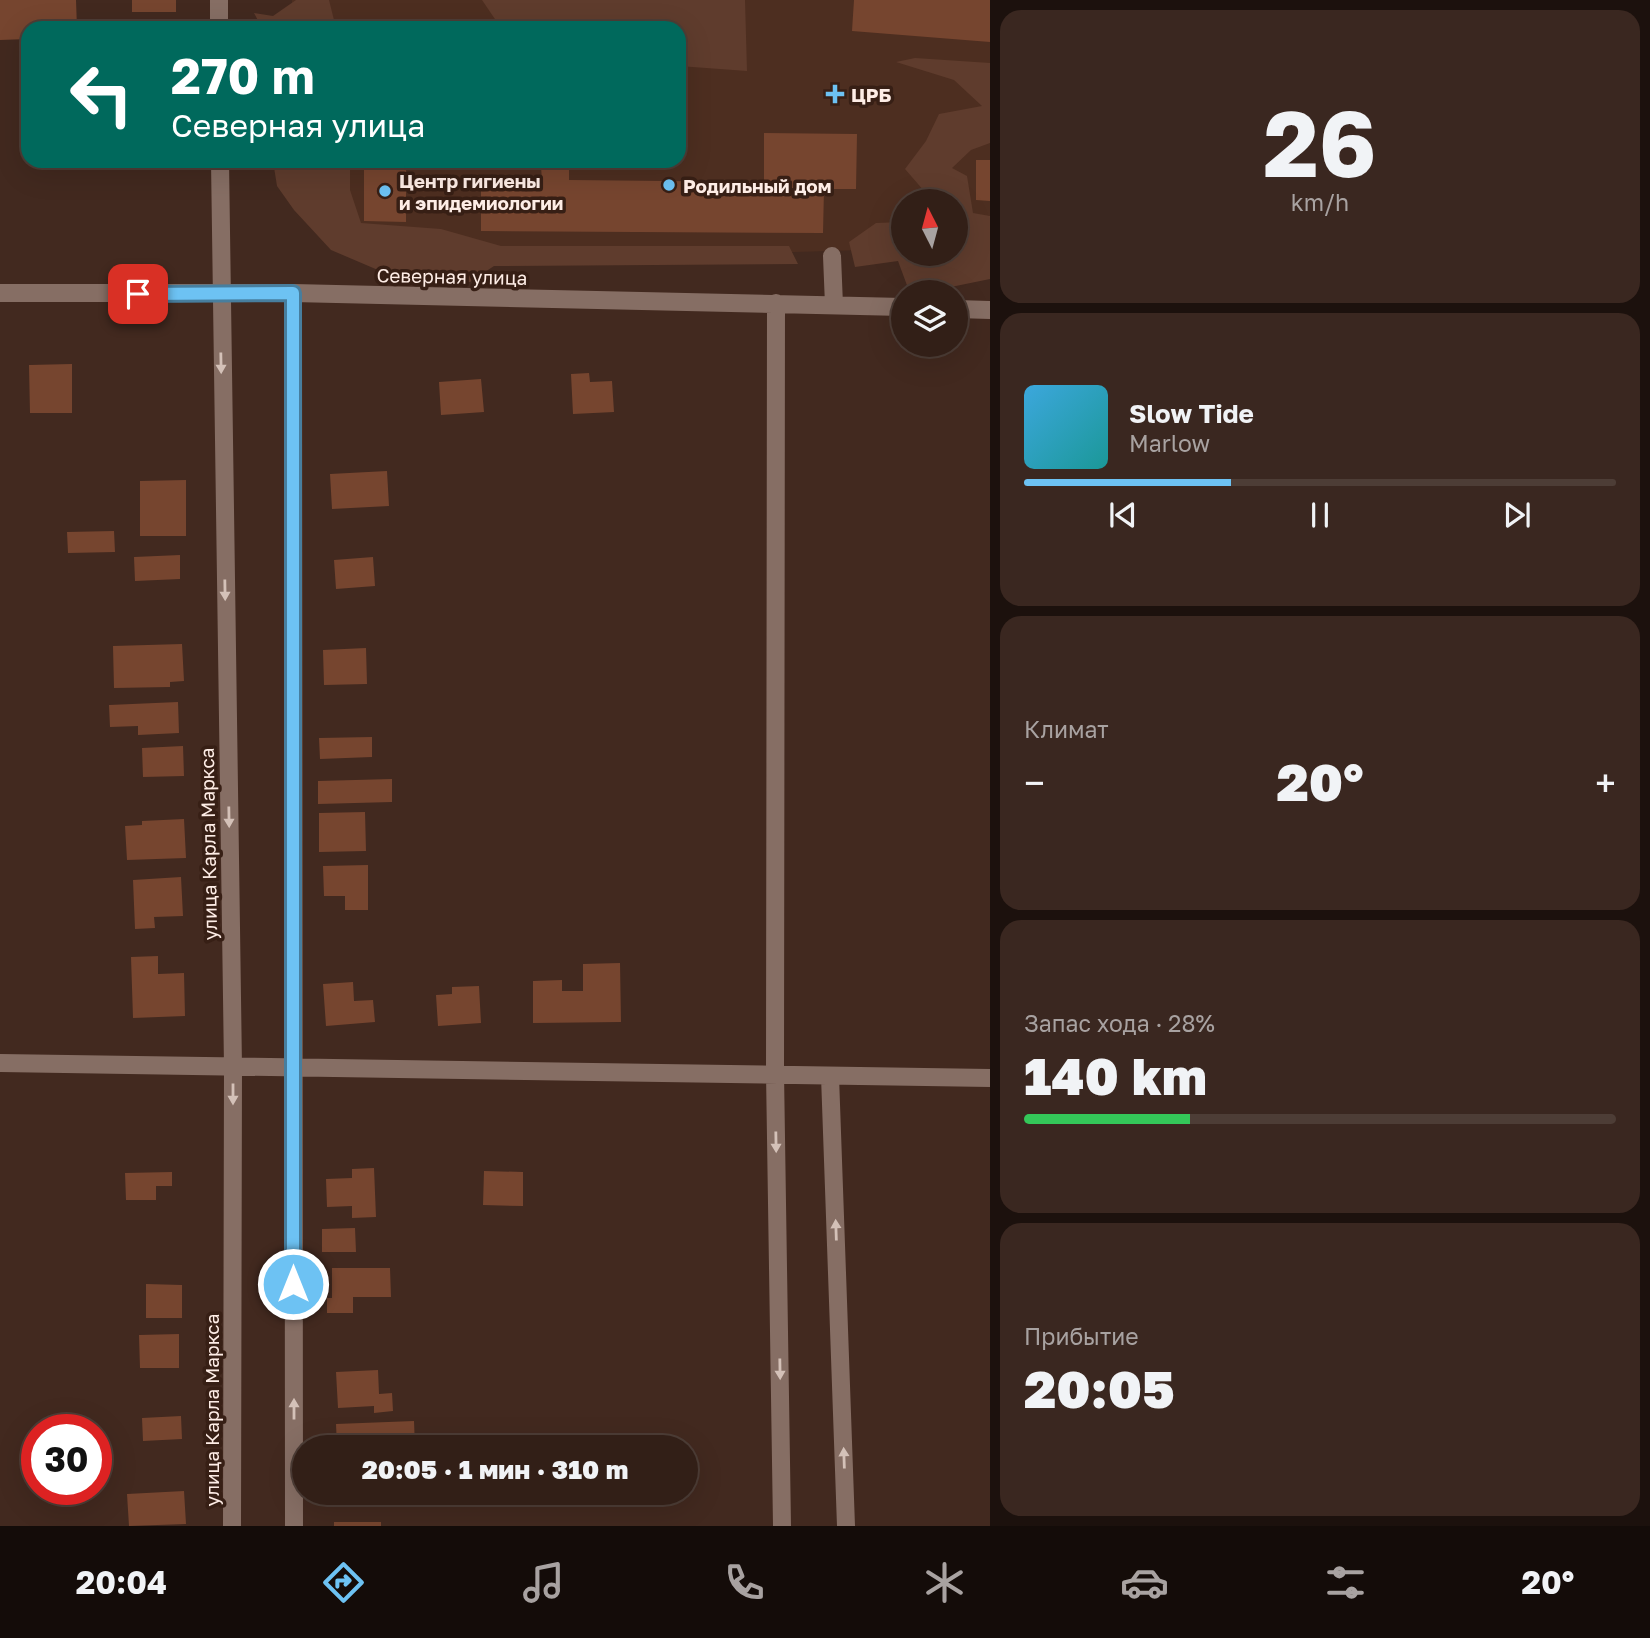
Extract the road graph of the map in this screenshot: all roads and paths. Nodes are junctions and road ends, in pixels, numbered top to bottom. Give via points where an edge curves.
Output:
1 (219, 0) edge
2 (219, 21) edge
3 (220, 168) edge
4 (832, 256) dead end
5 (0, 293) edge
6 (293, 293) junction
7 (220, 294) junction
8 (776, 303) junction
9 (834, 304) junction
10 (891, 306) edge
11 (968, 309) edge
12 (990, 310) edge
13 (0, 1063) edge
14 (233, 1066) junction
15 (293, 1069) junction
16 (775, 1073) junction
17 (830, 1076) junction
18 (990, 1078) edge
19 (232, 1526) edge
20 (294, 1526) edge
21 (782, 1526) edge
22 (846, 1526) edge

1 - 2 street
3 - 7 street, улица Карла Маркса
4 - 9 street
5 - 7 street, Северная улица
6 - 7 street, Северная улица
6 - 8 street, Северная улица
6 - 15 street
7 -> 14 street, улица Карла Маркса
8 - 9 street, Северная улица
8 - 16 street
9 - 10 street, Северная улица
11 - 12 street
13 - 14 street
14 - 15 street
14 -> 19 street, улица Карла Маркса
15 - 16 street
20 -> 15 street
16 - 17 street
16 -> 21 street
17 - 18 street
22 -> 17 street

